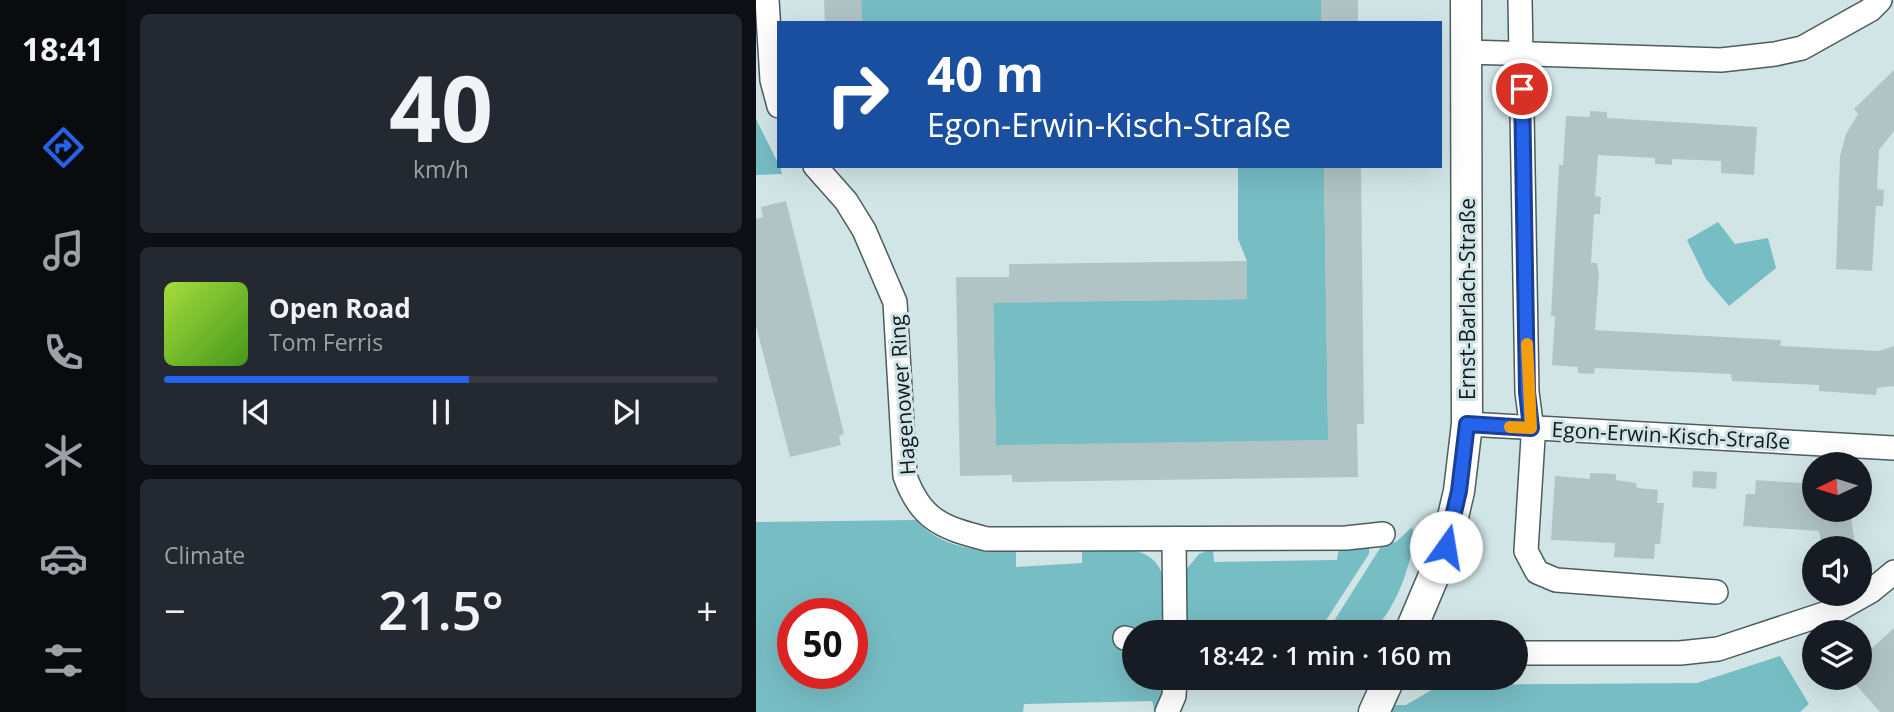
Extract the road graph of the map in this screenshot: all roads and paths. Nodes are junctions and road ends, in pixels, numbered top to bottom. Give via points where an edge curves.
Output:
1 (767, 0) edge
2 (1466, 0) edge
3 (1520, 0) edge
4 (1880, 0) edge
5 (1467, 52) junction
6 (1521, 53) junction
7 (777, 99) edge
8 (817, 168) edge
9 (1467, 424) junction
10 (1531, 428) junction
11 (1894, 449) edge
12 (1383, 534) dead end
13 (1174, 539) junction
14 (1894, 572) edge
15 (1716, 592) dead end
16 (1175, 620) edge
17 (1415, 620) edge
18 (1528, 653) edge
19 (1174, 690) edge
20 (1384, 690) edge
21 (1167, 712) edge
22 (1374, 712) edge

1 - 7 street
2 - 5 main road, Ernst-Barlach-Straße
3 - 6 street
4 - 6 street via 1802,48 1775,54 1721,60
5 - 6 street
5 - 9 main road, Ernst-Barlach-Straße
6 - 10 street
8 - 13 street, Hagenower Ring via 864,230 895,302 905,476 929,517 952,530 987,539
9 - 10 street, Egon-Erwin-Kisch-Straße
9 - 17 main road, Ernst-Barlach-Straße via 1446,547
10 - 11 street, Egon-Erwin-Kisch-Straße
10 - 15 street, Egon-Erwin-Kisch-Straße via 1526,551 1537,572 1556,580
12 - 13 street, Hagenower Ring
13 - 16 street
14 - 18 street via 1839,608 1718,649
19 - 21 street
20 - 22 main road

